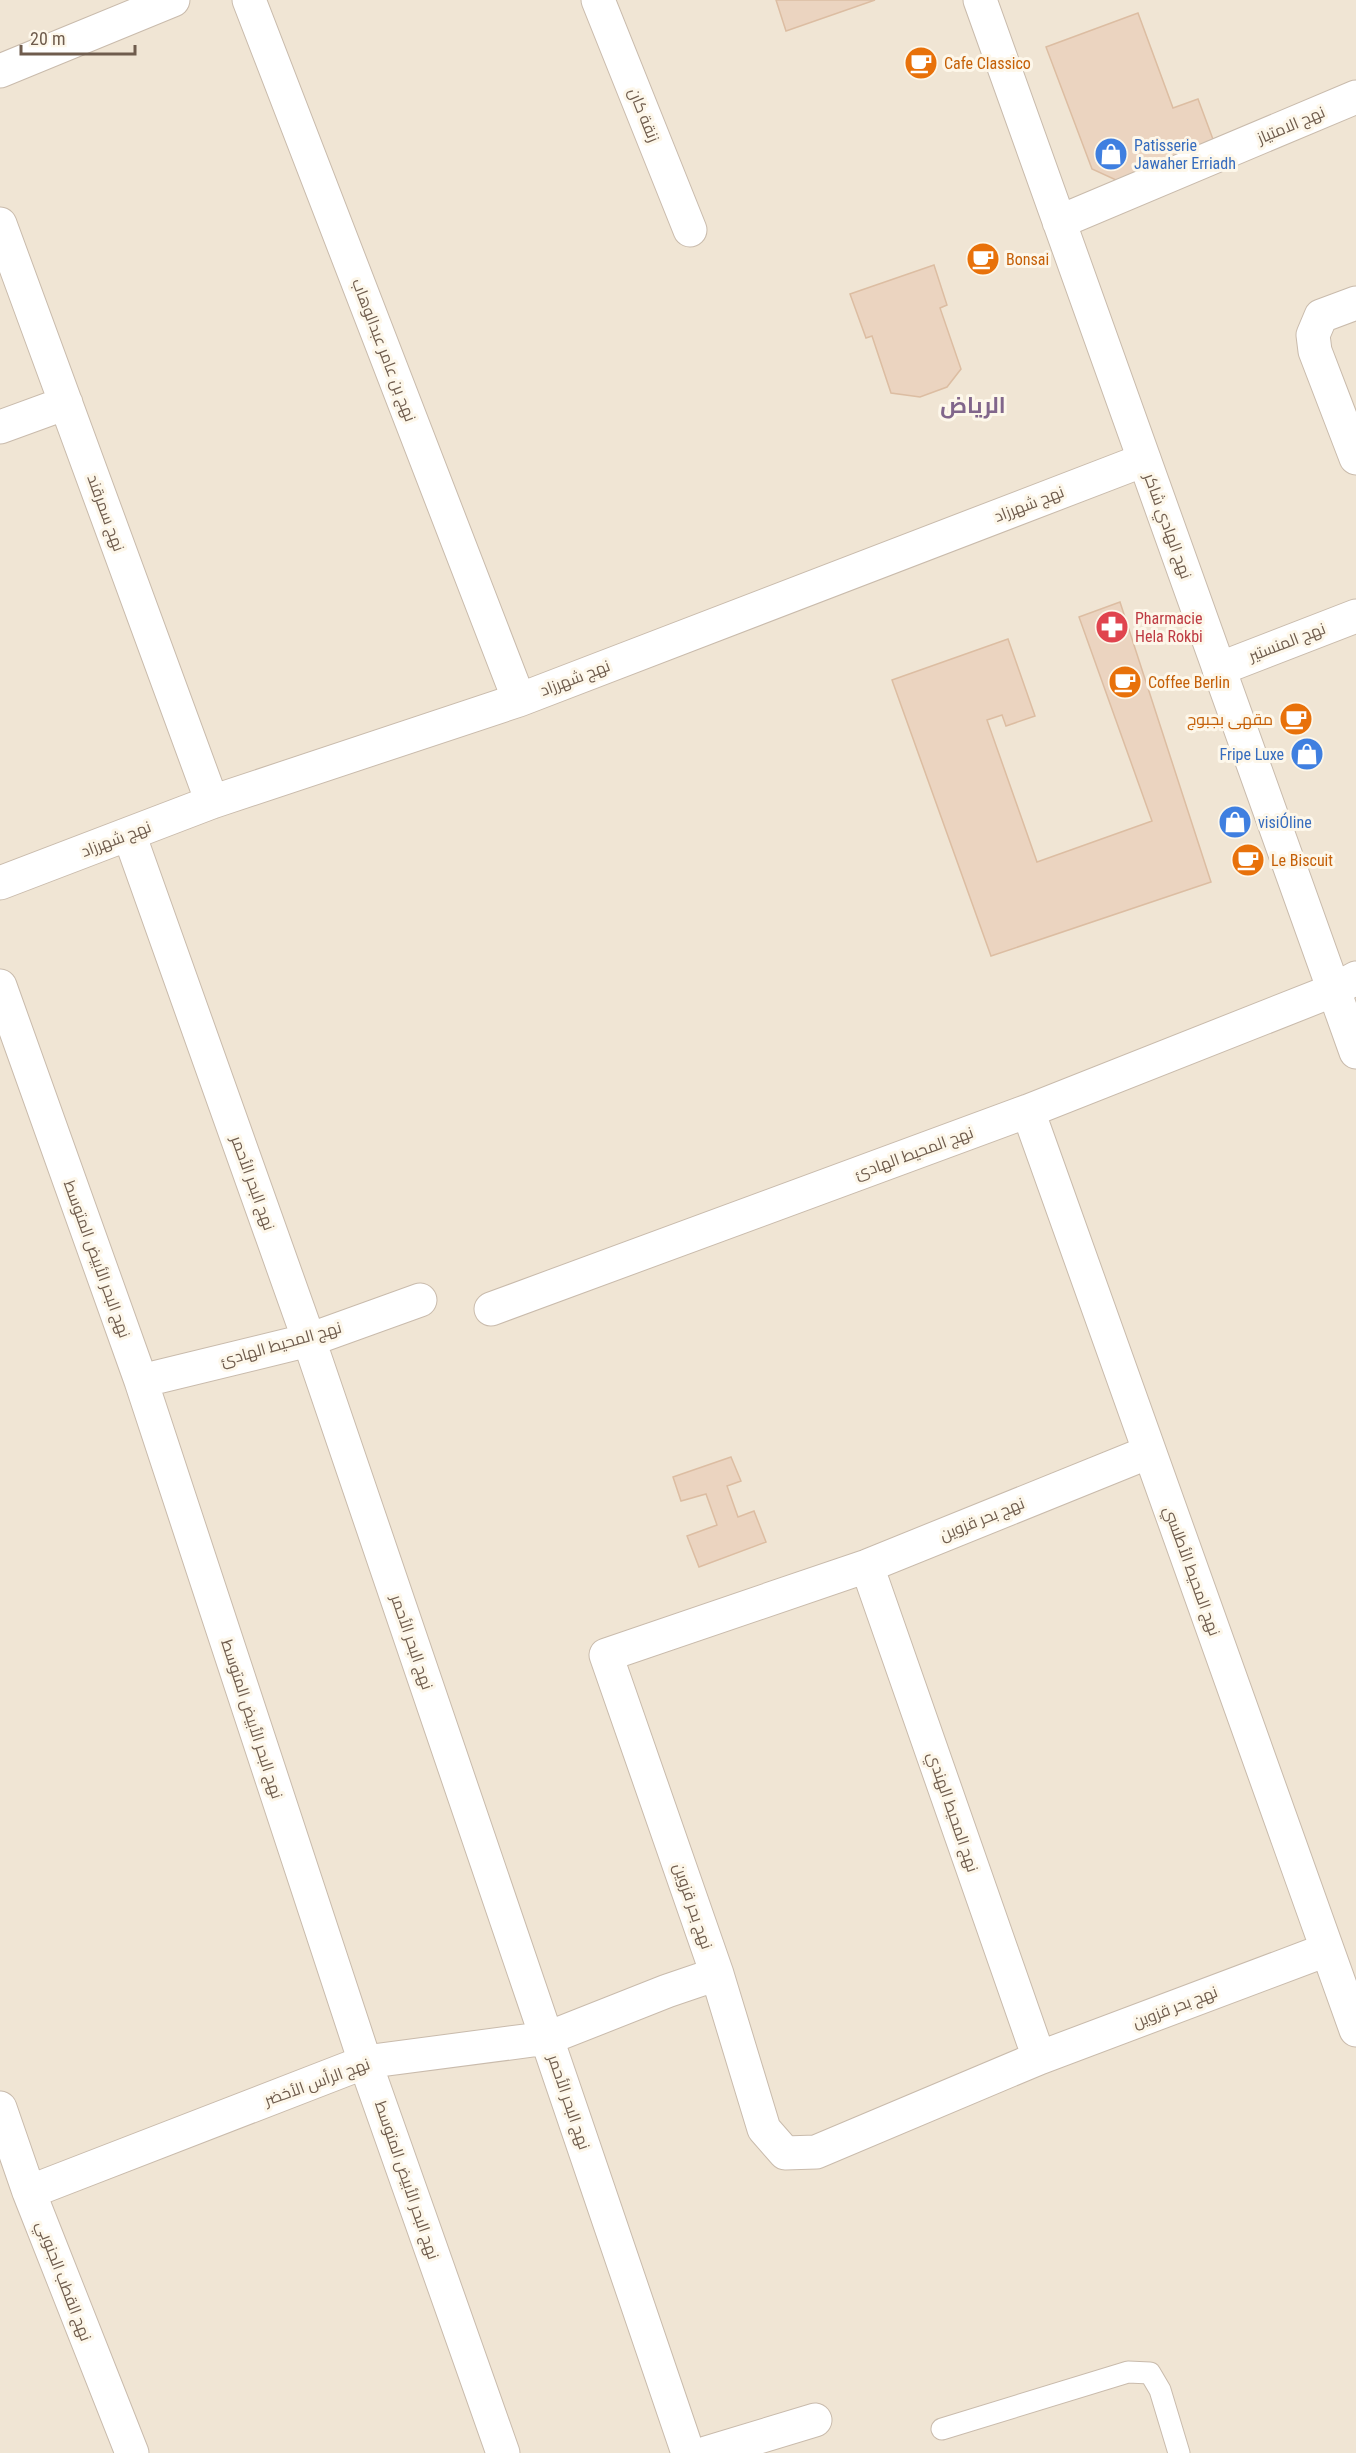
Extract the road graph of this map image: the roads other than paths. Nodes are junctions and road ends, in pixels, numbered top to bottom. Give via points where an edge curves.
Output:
1 (173, 0) edge
2 (249, 0) edge
3 (598, 0) edge
4 (980, 0) edge
5 (0, 71) edge
6 (1356, 97) edge
7 (1059, 222) junction
8 (0, 224) edge
9 (690, 230) dead end
10 (1356, 303) edge
11 (66, 403) junction
12 (0, 427) edge
13 (1356, 458) edge
14 (1144, 460) junction
15 (1356, 616) edge
16 (1219, 669) junction
17 (519, 700) junction
18 (212, 802) junction
19 (129, 834) junction
20 (0, 883) edge
21 (1345, 984) edge
22 (0, 986) edge
23 (1356, 1052) edge
24 (1029, 1111) junction
25 (420, 1300) dead end
26 (491, 1309) dead end
27 (309, 1340) junction
28 (141, 1381) junction
29 (1149, 1452) junction
30 (867, 1566) junction
31 (1326, 1950) junction
32 (717, 1974) junction
33 (1356, 2030) edge
34 (548, 2038) junction
35 (1039, 2058) junction
36 (365, 2062) junction
37 (0, 2108) edge
38 (30, 2192) junction
39 (815, 2420) dead end
40 (942, 2429) dead end
41 (132, 2453) edge
42 (503, 2453) edge
43 (688, 2453) edge
44 (706, 2453) edge
45 (1179, 2453) edge

1 - 5 street
2 - 17 street, نهج بن عامر عبدالوهاب
3 - 9 street, زنقة كان
4 - 7 street, نهج الهادي شاكر
6 - 7 street, نهج الامتياز
7 - 14 street, نهج الهادي شاكر
8 - 11 street, نهج سمرقند
10 - 13 street via 1321,316 1313,335 1315,351
11 - 12 street
11 - 18 street, نهج سمرقند
14 - 16 street, نهج الهادي شاكر
14 - 17 street, نهج شهرزاد
15 - 16 street, نهج المنستير
16 - 21 street, نهج الهادي شاكر
17 - 18 street, نهج شهرزاد
18 - 19 street, نهج شهرزاد
19 - 20 street, نهج شهرزاد
19 - 27 street, نهج البحر الأحمر
21 - 23 street, نهج الهادي شاكر
21 - 24 street, نهج المحيط الهادئ
22 - 28 street, نهج البحر الأبيض المتوسط
24 - 26 street, نهج المحيط الهادئ
24 - 29 street, نهج المحيط الأطلسي
25 - 27 street, نهج المحيط الهادئ
27 - 28 street, نهج المحيط الهادئ
27 - 34 street, نهج البحر الأحمر
28 - 36 street, نهج البحر الأبيض المتوسط
29 - 30 street, نهج بحر قزوين
29 - 31 street, نهج المحيط الأطلسي
30 - 32 street, نهج بحر قزوين via 606,1655
30 - 35 street, نهج المحيط الهندي
31 - 33 street, نهج المحيط الأطلسي
31 - 35 street, نهج بحر قزوين
32 - 34 street, نهج الرأس الأخضر
32 - 35 street, نهج بحر قزوين via 764,2129 785,2153 816,2152
34 - 36 street, نهج الرأس الأخضر
34 - 43 street, نهج البحر الأحمر
36 - 38 street, نهج الرأس الأخضر
36 - 42 street, نهج البحر الأبيض المتوسط
37 - 38 street, نهج القطب الجنوبي
38 - 41 street, نهج القطب الجنوبي
39 - 44 street
40 - 45 lane via 1128,2372 1150,2373 1160,2390

